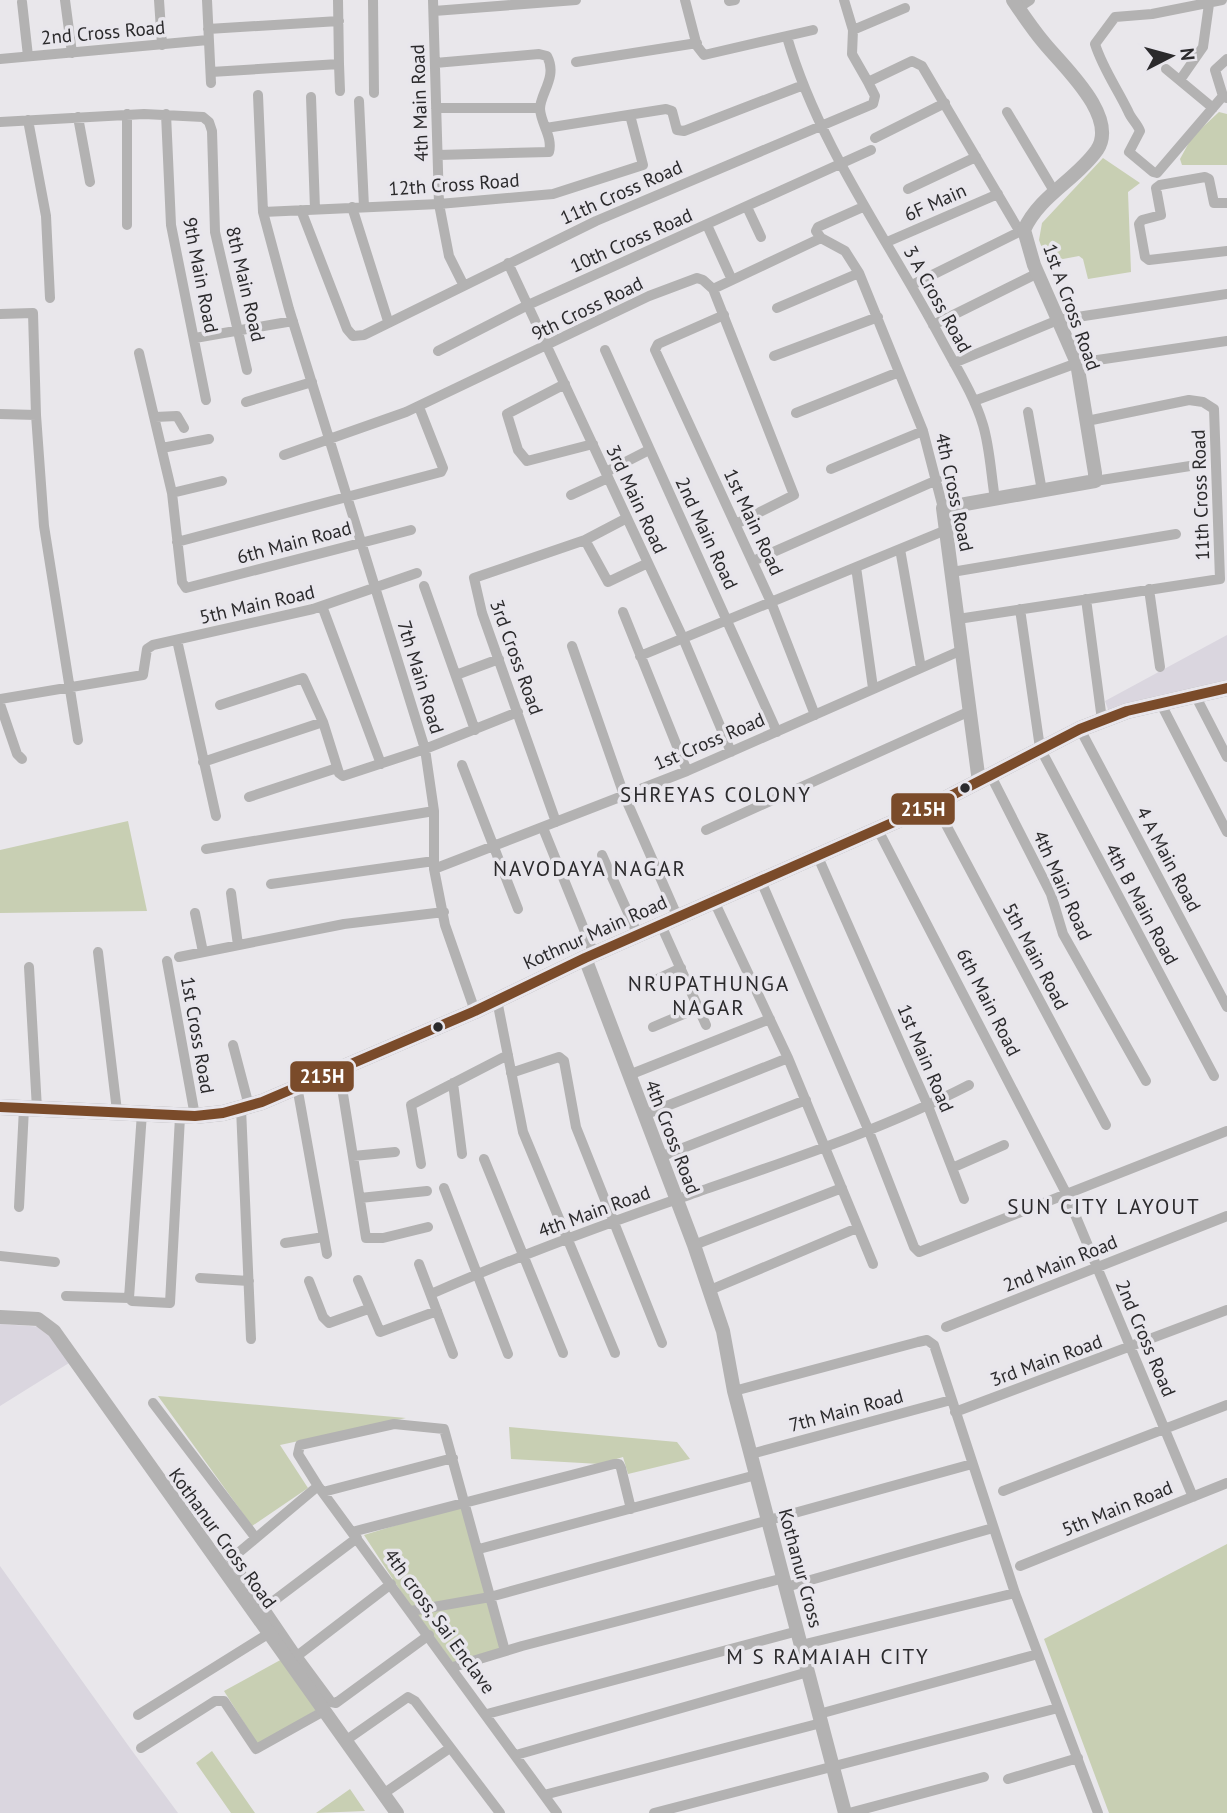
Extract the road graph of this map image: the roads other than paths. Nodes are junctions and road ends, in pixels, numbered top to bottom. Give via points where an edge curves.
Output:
1 (65, 0) edge
2 (159, 0) edge
3 (206, 0) edge
4 (338, 0) edge
5 (373, 0) edge
6 (576, 0) edge
7 (685, 0) edge
8 (844, 0) edge
9 (1222, 0) edge
10 (22, 2) edge
11 (1020, 3) edge
12 (1209, 4) junction
13 (433, 5) edge
14 (905, 8) dead end
15 (339, 21) junction
16 (813, 30) dead end
17 (853, 30) junction
18 (208, 35) junction
19 (787, 37) junction
20 (696, 43) junction
21 (162, 45) junction
22 (72, 53) junction
23 (29, 56) junction
24 (0, 59) edge
25 (1227, 60) edge
26 (576, 62) dead end
27 (435, 63) junction
28 (339, 64) junction
29 (1166, 69) dead end
30 (1180, 80) junction
31 (867, 82) junction
32 (801, 86) junction
33 (340, 91) dead end
34 (374, 93) dead end
35 (258, 95) dead end
36 (311, 97) dead end
37 (1225, 97) edge
38 (359, 101) dead end
39 (945, 103) junction
40 (436, 108) junction
41 (540, 108) junction
42 (1213, 108) junction
43 (1007, 112) dead end
44 (127, 114) junction
45 (166, 114) junction
46 (630, 116) junction
47 (78, 117) junction
48 (28, 120) junction
49 (0, 122) edge
50 (822, 126) junction
51 (546, 128) junction
52 (875, 138) dead end
53 (871, 150) dead end
54 (438, 155) junction
55 (975, 157) junction
56 (840, 164) junction
57 (90, 182) dead end
58 (908, 189) dead end
59 (1054, 191) junction
60 (998, 194) junction
61 (1227, 203) edge
62 (439, 204) junction
63 (358, 207) junction
64 (747, 207) junction
65 (863, 207) junction
66 (315, 209) junction
67 (301, 210) junction
68 (263, 212) junction
69 (127, 225) dead end
70 (707, 225) junction
71 (1022, 231) junction
72 (761, 237) dead end
73 (821, 238) junction
74 (887, 242) junction
75 (1227, 251) edge
76 (508, 263) junction
77 (859, 273) junction
78 (1038, 273) junction
79 (732, 280) junction
80 (463, 284) junction
81 (912, 285) junction
82 (713, 289) junction
83 (1227, 294) edge
84 (50, 298) dead end
85 (528, 305) junction
86 (777, 308) dead end
87 (0, 314) edge
88 (724, 315) junction
89 (878, 317) junction
90 (1058, 320) junction
91 (293, 321) junction
92 (388, 321) junction
93 (933, 325) junction
94 (238, 331) junction
95 (195, 338) junction
96 (1227, 341) edge
97 (547, 347) junction
98 (605, 350) dead end
99 (438, 351) dead end
100 (139, 352) dead end
101 (774, 356) dead end
102 (954, 363) junction
103 (1077, 363) junction
104 (247, 370) dead end
105 (899, 372) junction
106 (312, 382) junction
107 (565, 384) junction
108 (206, 400) dead end
109 (974, 401) junction
110 (246, 402) dead end
111 (419, 407) junction
112 (1227, 408) edge
113 (1214, 410) junction
114 (1028, 412) dead end
115 (796, 413) dead end
116 (0, 414) edge
117 (36, 415) junction
118 (155, 417) junction
119 (1087, 421) junction
120 (184, 428) dead end
121 (923, 432) junction
122 (209, 439) dead end
123 (330, 441) junction
124 (593, 444) junction
125 (162, 448) junction
126 (649, 450) junction
127 (284, 455) dead end
128 (1221, 462) edge
129 (1190, 466) dead end
130 (831, 469) dead end
131 (607, 475) junction
132 (937, 480) junction
133 (222, 481) dead end
134 (1095, 481) junction
135 (1042, 491) junction
136 (172, 493) junction
137 (571, 495) dead end
138 (348, 499) junction
139 (995, 499) junction
140 (943, 508) junction
141 (1223, 514) edge
142 (627, 518) junction
143 (736, 524) junction
144 (411, 530) dead end
145 (946, 530) junction
146 (1176, 534) dead end
147 (587, 540) junction
148 (177, 542) junction
149 (362, 544) junction
150 (900, 549) junction
151 (1224, 560) edge
152 (753, 561) junction
153 (648, 562) junction
154 (856, 567) junction
155 (952, 572) junction
156 (417, 573) dead end
157 (424, 586) dead end
158 (376, 589) junction
159 (1149, 589) junction
160 (1086, 599) junction
161 (771, 602) junction
162 (322, 607) junction
163 (1020, 609) junction
164 (624, 612) dead end
165 (958, 619) junction
166 (728, 620) junction
167 (683, 638) junction
168 (177, 640) junction
169 (572, 646) dead end
170 (962, 650) junction
171 (640, 656) junction
172 (499, 659) junction
173 (1160, 667) dead end
174 (920, 668) junction
175 (456, 675) junction
176 (69, 687) junction
177 (873, 688) junction
178 (1227, 688) edge
179 (1195, 695) junction
180 (0, 702) edge
181 (1161, 704) junction
182 (220, 705) dead end
183 (970, 711) junction
184 (518, 712) junction
185 (815, 715) junction
186 (1102, 720) junction
187 (323, 722) junction
188 (1080, 729) junction
189 (475, 730) junction
190 (777, 732) junction
191 (78, 740) dead end
192 (1040, 748) junction
193 (425, 749) junction
194 (731, 752) junction
195 (1227, 757) edge
196 (22, 759) dead end
197 (203, 762) junction
198 (381, 764) junction
199 (462, 765) dead end
200 (687, 771) junction
201 (340, 772) junction
202 (985, 779) junction
203 (624, 795) junction
204 (249, 797) dead end
205 (934, 804) junction
206 (434, 810) junction
207 (216, 816) dead end
208 (556, 822) junction
209 (542, 828) junction
210 (878, 830) junction
211 (706, 831) dead end
212 (1227, 832) edge
213 (493, 848) junction
214 (206, 849) dead end
215 (818, 856) junction
216 (603, 858) dead end
217 (434, 865) junction
218 (761, 881) junction
219 (271, 884) dead end
220 (231, 893) dead end
221 (714, 901) junction
222 (519, 909) dead end
223 (444, 912) junction
224 (195, 913) dead end
225 (678, 918) junction
226 (661, 925) junction
227 (638, 935) junction
228 (238, 945) junction
229 (98, 952) dead end
230 (202, 952) junction
231 (589, 956) junction
232 (179, 957) dead end
233 (167, 961) dead end
234 (29, 967) dead end
235 (681, 968) junction
236 (647, 984) dead end
237 (497, 1000) junction
238 (1227, 1007) edge
239 (698, 1008) junction
240 (475, 1011) junction
241 (769, 1019) junction
242 (706, 1025) dead end
243 (653, 1027) dead end
244 (233, 1045) dead end
245 (508, 1055) junction
246 (788, 1058) junction
247 (339, 1069) junction
248 (511, 1073) junction
249 (629, 1075) junction
250 (1214, 1076) dead end
251 (1146, 1081) dead end
252 (453, 1083) junction
253 (969, 1085) dead end
254 (297, 1086) junction
255 (806, 1100) junction
256 (928, 1106) junction
257 (0, 1107) edge
258 (245, 1107) junction
259 (30, 1109) junction
260 (117, 1111) junction
261 (142, 1113) junction
262 (644, 1115) junction
263 (187, 1116) junction
264 (1106, 1125) dead end
265 (867, 1129) junction
266 (1227, 1131) edge
267 (1004, 1145) dead end
268 (826, 1148) junction
269 (395, 1152) dead end
270 (462, 1153) dead end
271 (353, 1156) junction
272 (660, 1157) junction
273 (484, 1159) dead end
274 (421, 1164) dead end
275 (952, 1168) junction
276 (444, 1188) dead end
277 (842, 1188) junction
278 (427, 1191) dead end
279 (1066, 1192) junction
280 (360, 1198) junction
281 (676, 1199) junction
282 (964, 1199) dead end
283 (19, 1207) dead end
284 (1227, 1216) edge
285 (613, 1224) junction
286 (428, 1227) dead end
287 (857, 1228) junction
288 (324, 1237) junction
289 (568, 1240) junction
290 (285, 1242) dead end
291 (694, 1245) junction
292 (327, 1254) dead end
293 (0, 1256) edge
294 (522, 1257) junction
295 (55, 1262) dead end
296 (419, 1264) dead end
297 (873, 1264) dead end
298 (1097, 1267) junction
299 (476, 1274) junction
300 (200, 1278) dead end
301 (358, 1280) dead end
302 (249, 1281) junction
303 (309, 1281) dead end
304 (710, 1290) junction
305 (431, 1294) junction
306 (66, 1296) dead end
307 (130, 1298) junction
308 (368, 1309) junction
309 (438, 1311) junction
310 (1227, 1311) edge
311 (0, 1317) edge
312 (946, 1327) dead end
313 (723, 1331) joint
314 (251, 1339) dead end
315 (662, 1343) dead end
316 (1131, 1348) junction
317 (563, 1353) dead end
318 (615, 1353) dead end
319 (453, 1354) dead end
320 (508, 1354) dead end
321 (734, 1391) junction
322 (951, 1400) junction
323 (153, 1403) dead end
324 (1227, 1405) edge
325 (955, 1412) junction
326 (1165, 1430) junction
327 (751, 1454) junction
328 (453, 1458) junction
329 (972, 1464) junction
330 (757, 1475) junction
331 (1227, 1483) edge
332 (321, 1489) junction
333 (1003, 1491) dead end
334 (1193, 1497) junction
335 (465, 1500) junction
336 (631, 1508) junction
337 (769, 1522) junction
338 (993, 1528) junction
339 (354, 1535) junction
340 (255, 1537) junction
341 (479, 1549) junction
342 (1020, 1566) dead end
343 (785, 1582) junction
344 (391, 1584) junction
345 (1015, 1592) junction
346 (490, 1597) junction
347 (264, 1609) junction
348 (411, 1611) junction
349 (268, 1633) junction
350 (429, 1635) junction
351 (799, 1638) junction
352 (505, 1651) junction
353 (1038, 1654) junction
354 (297, 1657) junction
355 (453, 1668) junction
356 (808, 1672) junction
357 (1058, 1708) junction
358 (324, 1711) junction
359 (487, 1714) junction
360 (138, 1715) dead end
361 (820, 1718) junction
362 (345, 1741) junction
363 (141, 1748) dead end
364 (450, 1748) junction
365 (516, 1755) junction
366 (1077, 1758) junction
367 (833, 1766) junction
368 (984, 1777) dead end
369 (1008, 1779) dead end
370 (383, 1794) junction
371 (544, 1795) junction
372 (1095, 1812) edge
373 (397, 1813) edge
374 (500, 1813) edge
375 (557, 1813) edge
376 (654, 1813) edge
377 (847, 1813) edge

1 - 22 street
2 - 21 street
3 - 18 street
4 - 15 street
5 - 34 street
6 - 13 street
7 - 20 street
8 - 17 street
9 - 12 street
10 - 23 street
11 - 59 street via 1086,93 1102,133 1097,149
12 - 30 street via 1203,47
12 - 42 street via 1115,17 1095,44 1105,74 1140,131 1129,152 1153,172 1157,173
13 - 27 street, 4th Main Road
14 - 17 street
15 - 18 street, 2nd Cross Road
15 - 28 street
16 - 19 street
17 - 31 street via 852,54
18 - 21 street, 2nd Cross Road
18 - 28 street via 211,78
19 - 20 street via 704,55
19 - 32 street, 3 A Cross Road
20 - 26 street
21 - 22 street, 2nd Cross Road
22 - 23 street, 2nd Cross Road
23 - 24 street, 2nd Cross Road
25 - 37 street via 1215,70
27 - 40 street, 4th Main Road
27 - 41 street via 547,57 551,64
28 - 33 street
29 - 30 street
30 - 42 street
31 - 39 street, 1st A Cross Road via 917,62
31 - 50 street, 11th Cross Road via 875,96 873,104
32 - 46 street via 680,132 669,109
32 - 50 street, 3 A Cross Road
35 - 68 street
36 - 66 street
37 - 42 street
38 - 63 street
39 - 52 street
39 - 55 street, 1st A Cross Road
40 - 41 street
40 - 54 street, 4th Main Road
41 - 51 street
43 - 59 street
44 - 45 street
44 - 47 street
44 - 69 street
45 - 94 street, 8th Main Road via 203,117 212,131 215,232
45 - 95 street, 9th Main Road via 171,225
46 - 51 street
46 - 62 street, 12th Cross Road via 643,165 553,194
47 - 48 street
47 - 57 street
48 - 49 street
48 - 84 street via 47,216
50 - 56 street, 3 A Cross Road
50 - 76 street, 11th Cross Road via 596,220
51 - 54 street via 549,152
53 - 56 street, 10th Cross Road
54 - 62 street, 4th Main Road
55 - 58 street
55 - 60 street, 1st A Cross Road
56 - 64 street, 10th Cross Road
56 - 65 street, 3 A Cross Road
59 - 71 street
60 - 71 street, 1st A Cross Road
60 - 74 street, 6F Main
61 - 75 street via 1214,202 1205,177 1160,185 1156,188 1161,215 1139,224 1149,261
62 - 63 street, 12th Cross Road
62 - 80 street, 4th Main Road via 449,256
63 - 66 street, 12th Cross Road
63 - 92 street
64 - 70 street, 10th Cross Road
64 - 72 street
65 - 73 street via 818,227
65 - 74 street, 3 A Cross Road
66 - 67 street, 12th Cross Road
67 - 68 street, 12th Cross Road
67 - 92 street, 11th Cross Road via 347,329 353,336 363,335
68 - 91 street, 7th Main Road
70 - 79 street
70 - 85 street, 10th Cross Road
71 - 78 street, 1st A Cross Road
71 - 81 street
73 - 77 street, 4th Cross Road via 845,251
73 - 79 street
74 - 81 street, 3 A Cross Road
76 - 80 street, 11th Cross Road
76 - 85 street, 3rd Main Road
77 - 86 street
77 - 89 street, 4th Cross Road
78 - 90 street, 1st A Cross Road
78 - 93 street
79 - 82 street
80 - 92 street, 11th Cross Road
81 - 93 street, 3 A Cross Road
82 - 88 street
82 - 97 street, 9th Cross Road via 704,280 689,279
83 - 90 street
85 - 97 street, 3rd Main Road
85 - 99 street, 10th Cross Road
87 - 117 street via 33,313
88 - 143 street via 794,495
88 - 143 street, 1st Main Road via 655,347
89 - 101 street
89 - 105 street, 4th Cross Road
90 - 102 street
90 - 103 street, 1st A Cross Road
91 - 94 street
91 - 106 street, 7th Main Road
93 - 102 street, 3 A Cross Road
94 - 95 street
94 - 104 street, 8th Main Road
95 - 108 street, 9th Main Road
96 - 103 street
97 - 107 street, 3rd Main Road
97 - 111 street, 9th Cross Road
98 - 126 street, 2nd Main Road
100 - 118 street
102 - 109 street, 3 A Cross Road
103 - 109 street
103 - 119 street, 1st A Cross Road
105 - 115 street
105 - 121 street, 4th Cross Road
106 - 110 street
106 - 123 street, 7th Main Road
107 - 124 street, 3rd Main Road
107 - 124 street via 508,414 518,450 527,461
109 - 139 street, 3 A Cross Road via 984,426
111 - 123 street
111 - 138 street via 443,468
112 - 113 street
113 - 119 street via 1189,400
113 - 128 street, 11th Cross Road
114 - 135 street
116 - 117 street
117 - 176 street via 44,526
118 - 120 street via 177,416
118 - 125 street
119 - 134 street, 1st A Cross Road
121 - 130 street
121 - 132 street, 4th Cross Road
122 - 125 street
123 - 127 street
123 - 138 street, 7th Main Road
124 - 131 street, 3rd Main Road
125 - 136 street
126 - 131 street
126 - 166 street, 2nd Main Road
128 - 141 street, 11th Cross Road
129 - 134 street
131 - 137 street
131 - 142 street, 3rd Main Road
132 - 140 street, 4th Cross Road
132 - 152 street
133 - 136 street
134 - 135 street
135 - 139 street
136 - 148 street
138 - 148 street
138 - 149 street, 7th Main Road
139 - 140 street
140 - 145 street, 4th Cross Road
141 - 151 street, 11th Cross Road
142 - 147 street
142 - 153 street, 3rd Main Road
143 - 152 street, 1st Main Road
144 - 149 street, 6th Main Road
145 - 150 street
145 - 155 street, 4th Cross Road
146 - 155 street
147 - 153 street via 608,582
147 - 172 street, 3rd Cross Road via 474,579
148 - 149 street, 6th Main Road via 186,588
149 - 158 street, 7th Main Road
150 - 154 street
150 - 174 street
151 - 159 street, 11th Cross Road via 1220,579
152 - 161 street, 1st Main Road
153 - 167 street, 3rd Main Road
154 - 161 street
154 - 177 street
155 - 165 street, 4th Cross Road
156 - 158 street, 5th Main Road
157 - 175 street
158 - 162 street, 5th Main Road
158 - 193 street, 7th Main Road
159 - 160 street
159 - 173 street
160 - 163 street
160 - 186 street
161 - 166 street
161 - 185 street, 1st Main Road
162 - 168 street, 5th Main Road
162 - 198 street
163 - 165 street
163 - 192 street
164 - 171 street
165 - 170 street, 4th Cross Road
166 - 167 street
166 - 190 street, 2nd Main Road
167 - 171 street
167 - 194 street, 3rd Main Road
168 - 176 street, 5th Main Road via 147,649 144,675
168 - 197 street
169 - 203 street
170 - 174 street
170 - 183 street, 4th Cross Road
171 - 200 street
172 - 175 street
172 - 184 street, 3rd Cross Road
174 - 177 street
175 - 189 street
176 - 180 street
176 - 191 street
177 - 185 street
178 - 179 main road, Kothnur Main Road
179 - 181 main road, Kothnur Main Road
179 - 195 street
180 - 196 street
181 - 186 main road, Kothnur Main Road
181 - 212 street
182 - 187 street via 303,678
183 - 202 street, 4th Cross Road
183 - 211 street
184 - 189 street
184 - 208 street, 3rd Cross Road
185 - 190 street, 1st Cross Road
186 - 188 main road, Kothnur Main Road
187 - 197 street
187 - 201 street
188 - 192 main road, Kothnur Main Road
188 - 238 street, 4 A Main Road
189 - 193 street
190 - 194 street, 1st Cross Road
192 - 202 main road, Kothnur Main Road
192 - 250 street, 4th B Main Road
193 - 198 street
193 - 206 street, 7th Main Road
194 - 200 street, 1st Cross Road
197 - 207 street
198 - 201 street
199 - 213 street
200 - 203 street, 1st Cross Road
201 - 204 street
202 - 205 main road, Kothnur Main Road
202 - 251 street, 4th Main Road via 1051,894 1063,934
203 - 208 street, 1st Cross Road
203 - 225 street
205 - 210 main road, Kothnur Main Road
205 - 264 street, 5th Main Road
206 - 214 street
206 - 217 street, 7th Main Road
208 - 209 street, 1st Cross Road
209 - 213 street, 1st Cross Road
209 - 231 street
210 - 215 main road, Kothnur Main Road
210 - 279 street, 6th Main Road
213 - 217 street, 1st Cross Road
213 - 222 street
215 - 218 main road, Kothnur Main Road
215 - 256 street, 1st Main Road
216 - 227 street
217 - 219 street
217 - 223 street
218 - 221 main road, Kothnur Main Road
218 - 265 street
220 - 228 street
221 - 225 main road, Kothnur Main Road
221 - 241 street
223 - 228 street
223 - 240 street
224 - 230 street
225 - 226 main road, Kothnur Main Road
226 - 227 main road, Kothnur Main Road
226 - 235 street
227 - 231 main road, Kothnur Main Road
228 - 230 street
229 - 260 street
230 - 232 street
231 - 237 main road, Kothnur Main Road
231 - 249 street, 4th Cross Road
233 - 263 street, 1st Cross Road
234 - 259 street
235 - 236 street
235 - 239 street
237 - 240 main road, Kothnur Main Road
237 - 245 street
239 - 242 street
239 - 243 street
240 - 247 main road, Kothnur Main Road
241 - 246 street
241 - 249 street
244 - 258 street
245 - 248 street
245 - 252 street
246 - 255 street
246 - 262 street
247 - 254 main road, Kothnur Main Road
247 - 271 street
248 - 285 street via 559,1057 564,1061 576,1126
248 - 289 street via 523,1132
249 - 262 street, 4th Cross Road
252 - 270 street
252 - 274 street via 411,1105
253 - 256 street, 4th Main Road
254 - 258 main road, Kothnur Main Road
254 - 288 street
255 - 268 street
255 - 272 street
256 - 265 street, 4th Main Road
256 - 275 street, 1st Main Road
257 - 259 main road, Kothnur Main Road
258 - 263 main road, Kothnur Main Road
258 - 302 street
259 - 260 main road, Kothnur Main Road
259 - 283 street
260 - 261 main road, Kothnur Main Road
261 - 263 main road, Kothnur Main Road
261 - 307 street
262 - 272 street, 4th Cross Road
263 - 307 street, 1st Cross Road via 171,1301 168,1305
265 - 268 street, 4th Main Road
265 - 279 street via 919,1252
266 - 279 street
267 - 275 street
268 - 277 street
268 - 281 street, 4th Main Road
269 - 271 street
271 - 280 street
272 - 281 street, 4th Cross Road
273 - 294 street
275 - 282 street, 1st Main Road
276 - 299 street
277 - 287 street
277 - 291 street
278 - 280 street
279 - 298 street, 2nd Cross Road
280 - 286 street via 366,1238
281 - 285 street, 4th Main Road
281 - 291 street, 4th Cross Road
284 - 298 street, 2nd Main Road
285 - 289 street, 4th Main Road
285 - 315 street
287 - 297 street
287 - 304 street
288 - 290 street
288 - 292 street
289 - 294 street, 4th Main Road
289 - 318 street
291 - 304 street, 4th Cross Road
293 - 295 street
294 - 299 street, 4th Main Road
294 - 317 street
296 - 305 street
298 - 312 street, 2nd Main Road
298 - 316 street, 2nd Cross Road
299 - 305 street, 4th Main Road
299 - 320 street
300 - 302 street
301 - 308 street
302 - 314 street
303 - 308 street via 329,1322
304 - 313 street, 4th Cross Road
305 - 309 street
306 - 307 street
308 - 309 street via 380,1332
309 - 319 street
310 - 316 street, 3rd Main Road
311 - 349 street, Kothanur Cross Road via 38,1319 54,1331
313 - 321 street, Kothanur Cross
316 - 325 street, 3rd Main Road
316 - 326 street, 2nd Cross Road
321 - 322 street via 927,1340 934,1345
321 - 327 street, Kothanur Cross
322 - 325 street
322 - 327 street, 7th Main Road
323 - 340 street
324 - 326 street
325 - 329 street
326 - 333 street
326 - 334 street, 2nd Cross Road
327 - 330 street, Kothanur Cross
328 - 332 street
328 - 332 street, 4th cross, Sai Enclave via 444,1429 397,1424 297,1448
328 - 335 street
329 - 337 street
329 - 338 street
330 - 336 street
330 - 337 street, Kothanur Cross
331 - 334 street, 5th Main Road
332 - 339 street, 4th cross, Sai Enclave
332 - 340 street
334 - 342 street, 5th Main Road
335 - 336 street via 619,1464
335 - 339 street
335 - 341 street
336 - 341 street
337 - 343 street, Kothanur Cross
337 - 346 street
338 - 343 street
338 - 345 street
339 - 344 street, 4th cross, Sai Enclave
339 - 347 street
340 - 347 street via 231,1559
341 - 346 street
343 - 351 street, Kothanur Cross
343 - 352 street
344 - 348 street, 4th cross, Sai Enclave
344 - 354 street
345 - 351 street
345 - 353 street
346 - 348 street
346 - 352 street
347 - 354 street
348 - 350 street, 4th cross, Sai Enclave
349 - 358 street, Kothanur Cross Road
349 - 360 street
350 - 354 street via 336,1703
350 - 355 street, 4th cross, Sai Enclave
351 - 356 street, Kothanur Cross
351 - 359 street
352 - 355 street
353 - 357 street
353 - 361 street
355 - 359 street, 4th cross, Sai Enclave
356 - 361 street, Kothanur Cross
356 - 365 street
357 - 366 street
357 - 367 street
358 - 362 street, Kothanur Cross Road
358 - 363 street via 256,1749 224,1701 215,1701
359 - 365 street, 4th cross, Sai Enclave
361 - 367 street, Kothanur Cross
361 - 371 street
362 - 364 street via 408,1697
362 - 370 street, Kothanur Cross Road
364 - 370 street
364 - 374 street
365 - 371 street, 4th cross, Sai Enclave
366 - 369 street
366 - 372 street
367 - 376 street
367 - 377 street, Kothanur Cross
368 - 377 street
370 - 373 street, Kothanur Cross Road
371 - 375 street, 4th cross, Sai Enclave

